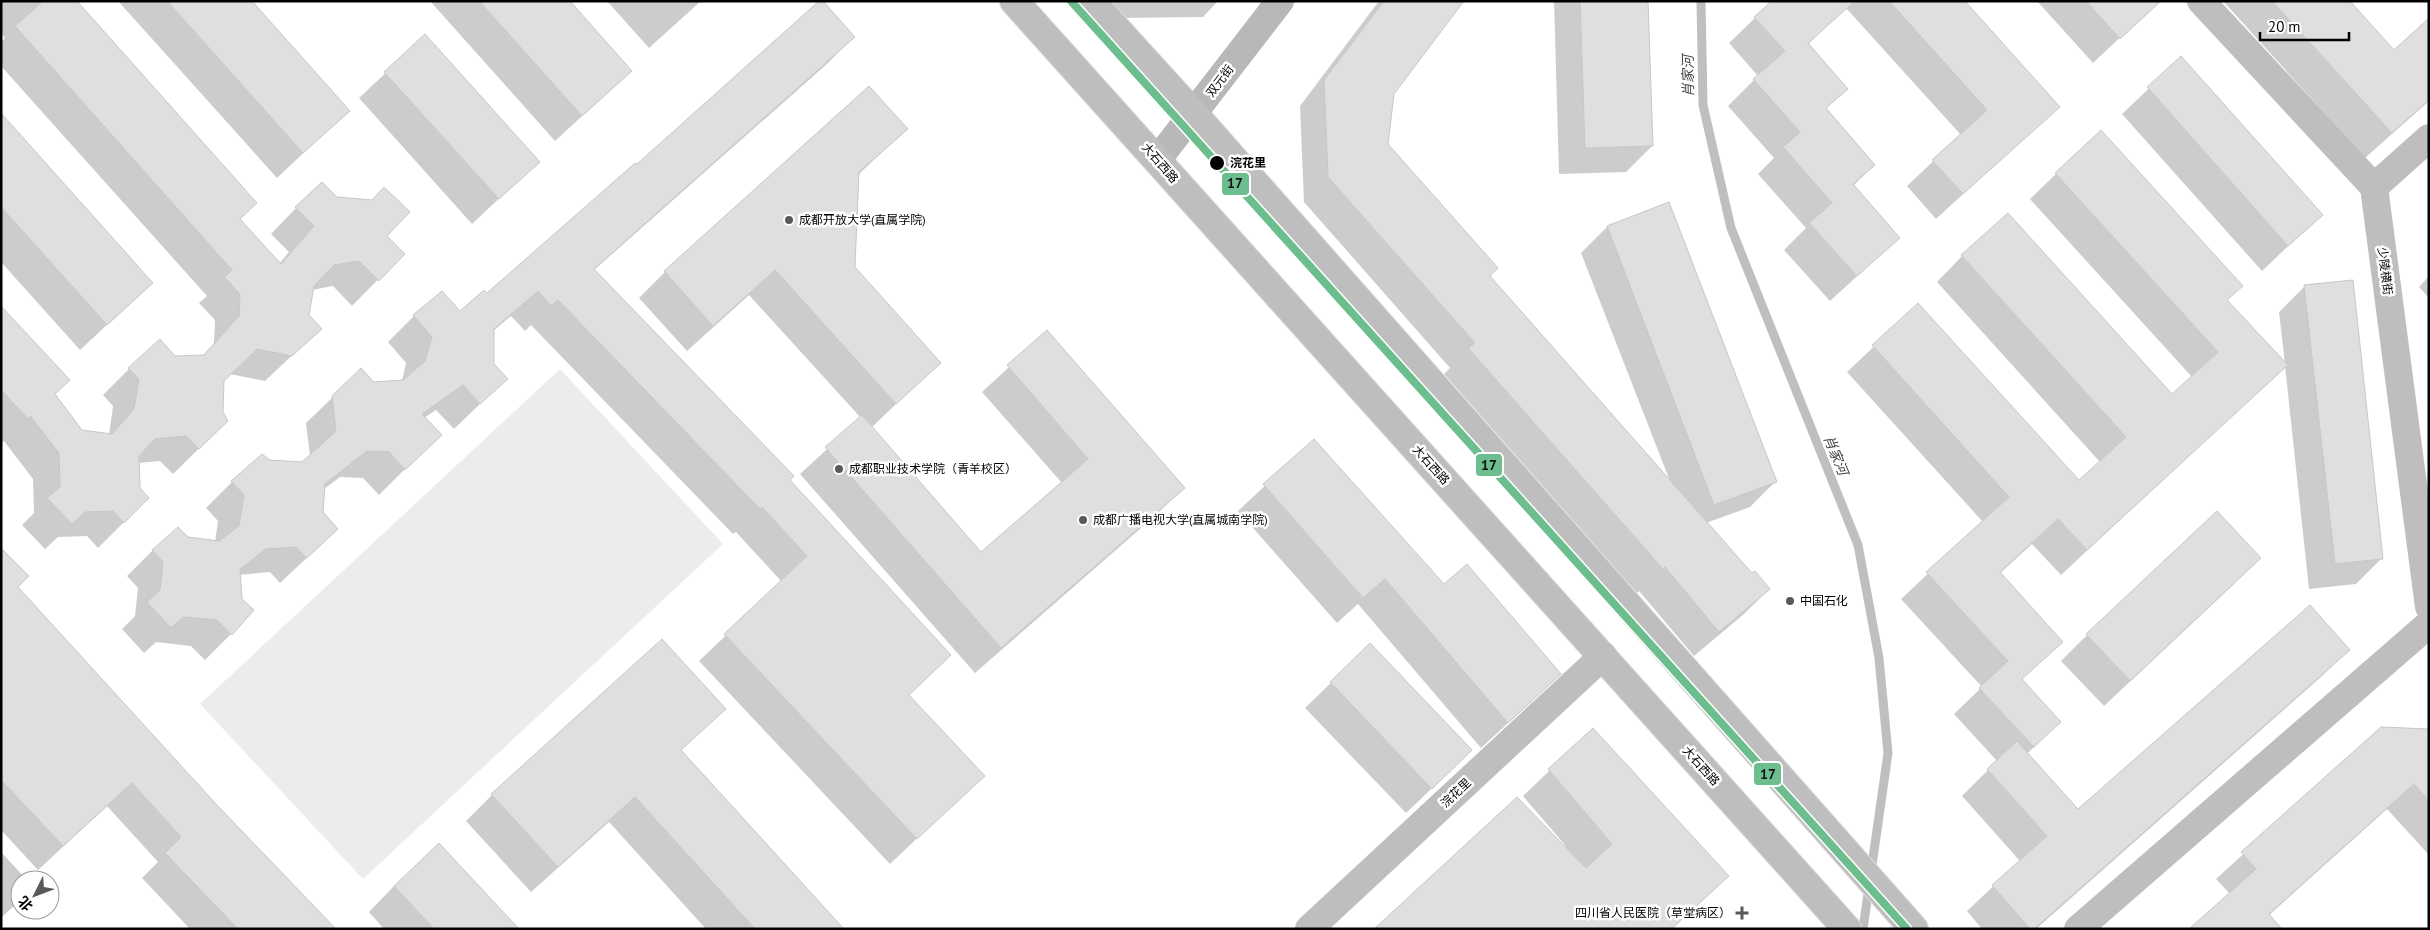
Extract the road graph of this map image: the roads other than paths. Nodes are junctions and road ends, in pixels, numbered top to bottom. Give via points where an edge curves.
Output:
1 (1014, 1) edge
2 (1091, 1) edge
3 (1280, 1) edge
4 (2201, 1) edge
5 (1194, 114) junction
6 (2429, 138) edge
7 (1158, 159) junction
8 (2374, 187) junction
9 (2429, 607) edge
10 (2429, 624) edge
11 (1603, 656) junction
12 (1909, 922) edge
13 (1309, 929) edge
14 (1847, 929) edge
15 (2078, 929) edge

1 - 7 main road, 大石西路
2 - 5 main road
3 - 5 main road, 双元街
4 - 8 main road
5 - 7 main road, 双元街
5 - 12 main road
6 - 8 main road
7 - 11 main road, 大石西路
8 - 9 main road, 少陵横街
10 - 15 main road
11 - 13 main road, 浣花里
11 - 14 main road, 大石西路

